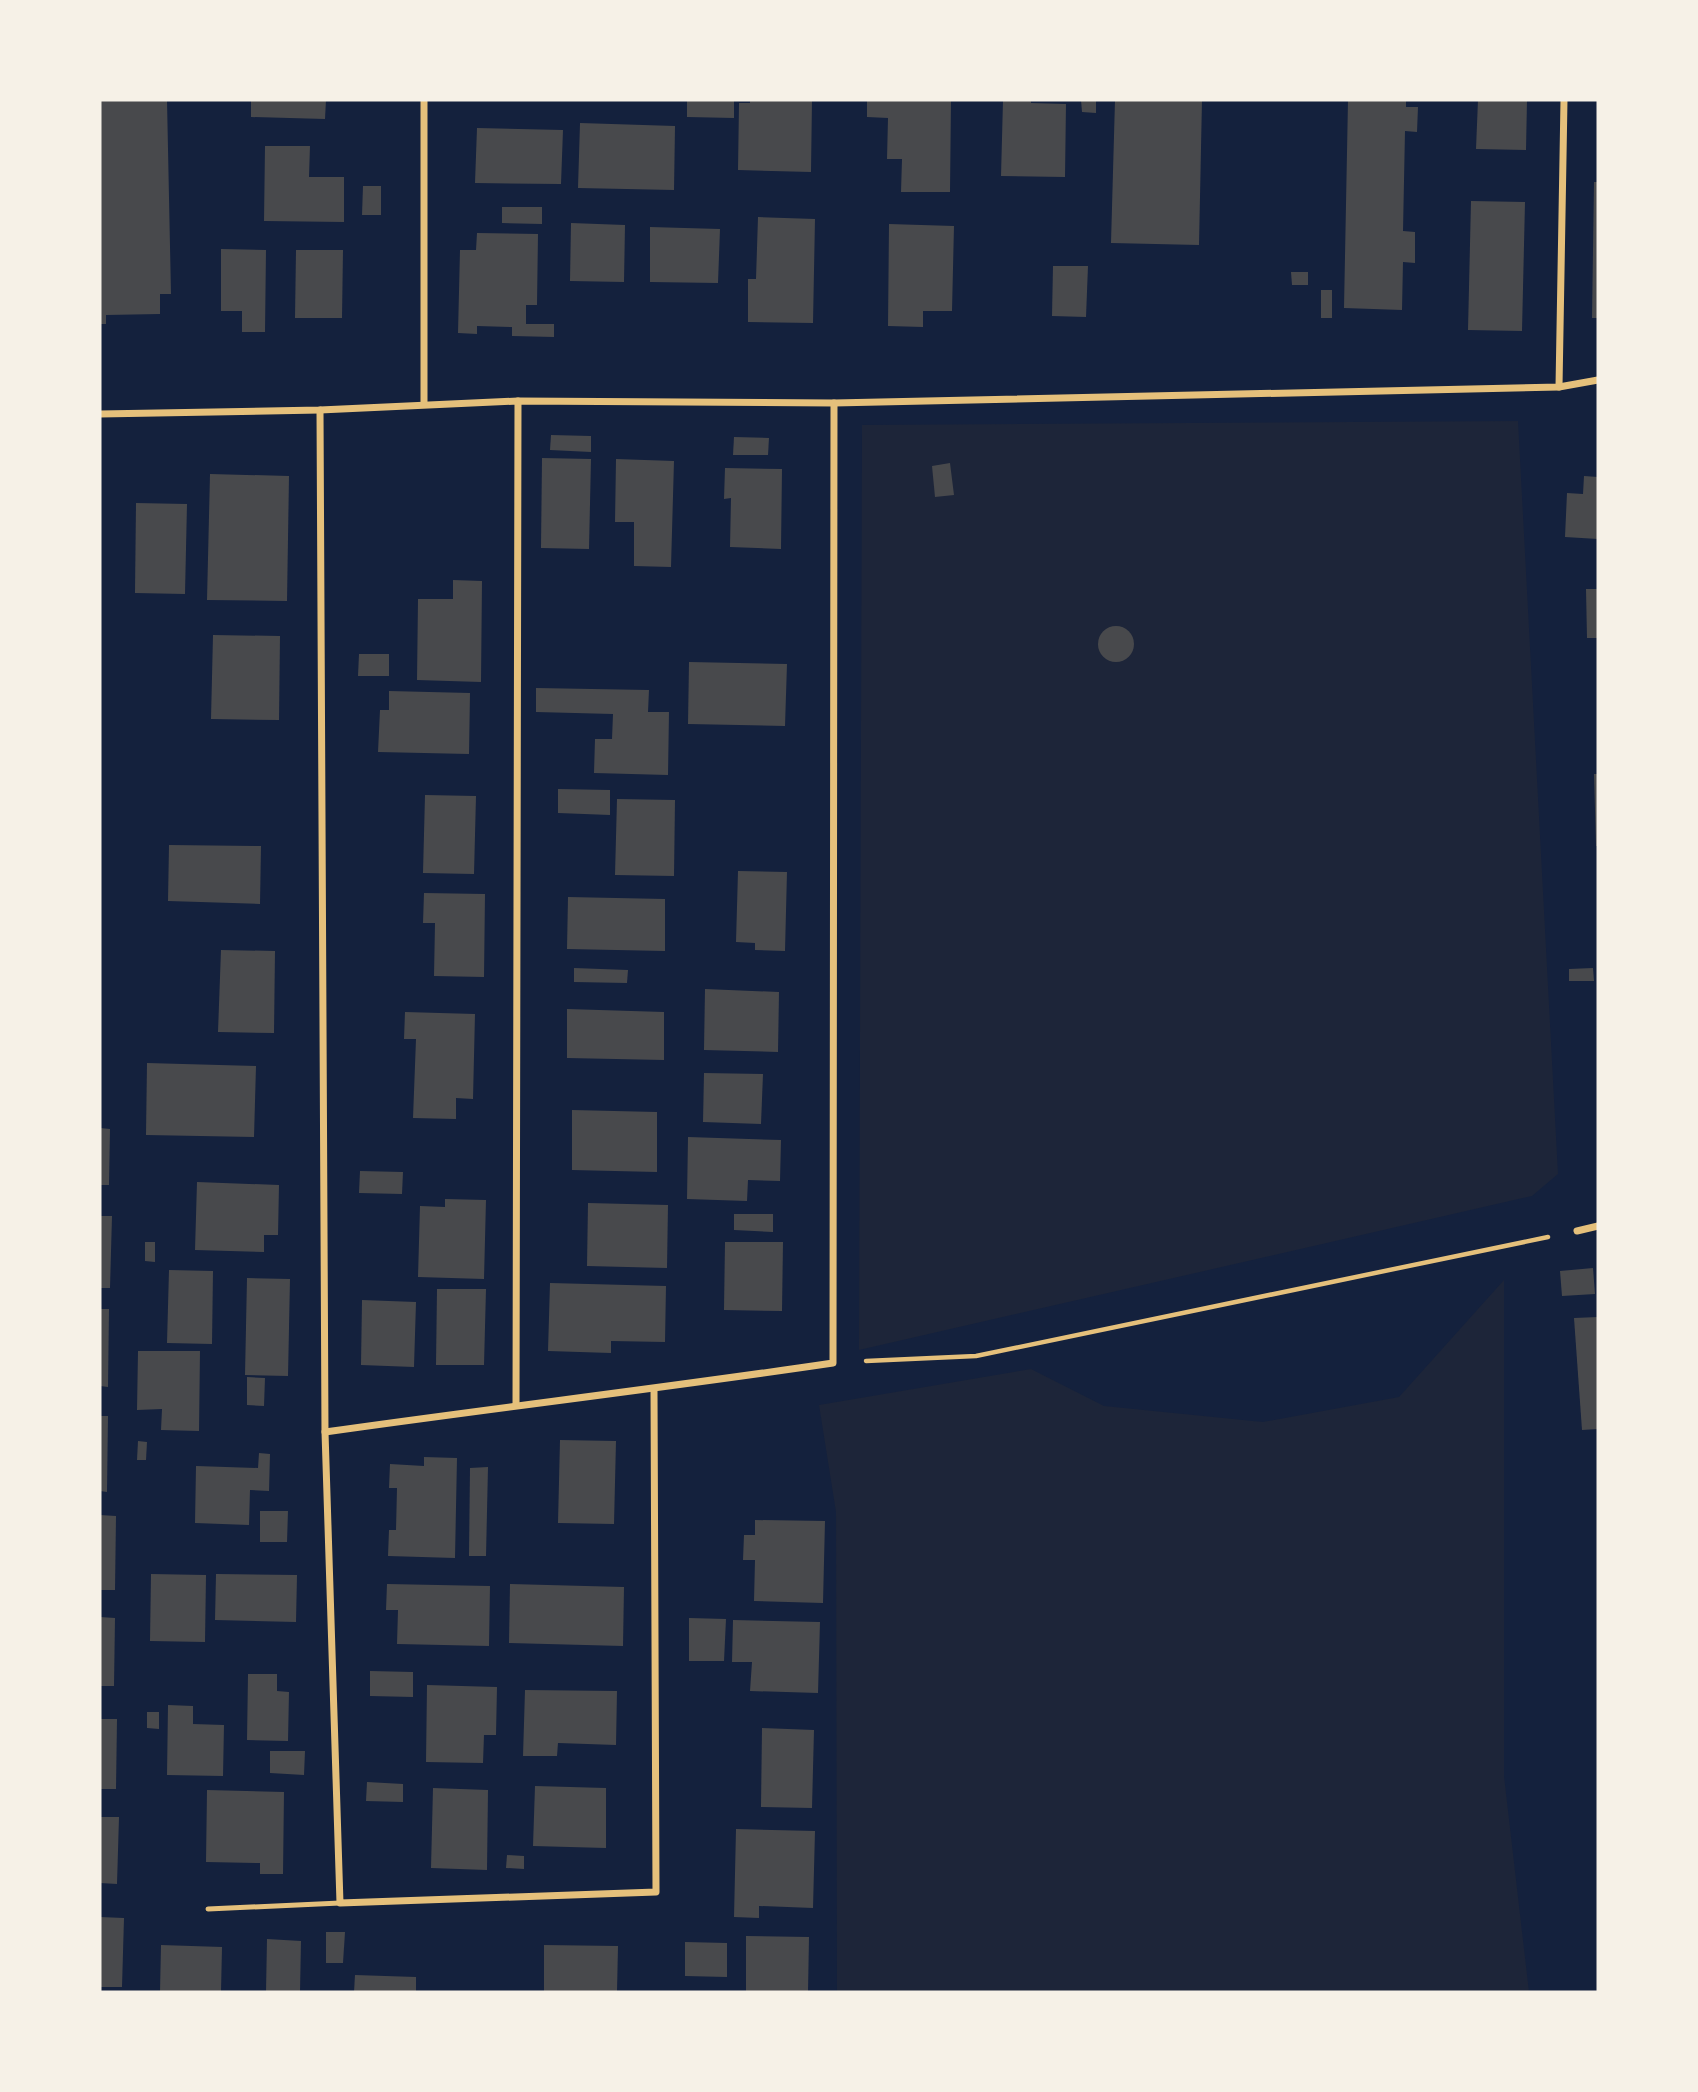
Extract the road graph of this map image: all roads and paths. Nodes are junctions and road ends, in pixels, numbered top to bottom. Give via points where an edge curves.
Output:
1 (424, 100) edge
2 (1563, 100) edge
3 (1598, 380) edge
4 (1559, 387) junction
5 (518, 401) junction
6 (424, 403) junction
7 (834, 403) junction
8 (320, 410) junction
9 (100, 414) edge
10 (1598, 1226) edge
11 (1577, 1231) joint
12 (833, 1363) junction
13 (654, 1389) junction
14 (516, 1405) junction
15 (325, 1432) junction
16 (340, 1903) junction
17 (208, 1909) dead end

1 - 6 street
2 - 4 street
3 - 4 street
4 - 7 street
5 - 6 street
5 - 7 street
5 - 14 street
6 - 8 street
7 - 12 street
8 - 9 street
8 - 15 street
10 - 11 street
11 - 12 path via 976,1356
12 - 13 street
13 - 14 street
13 - 16 street via 656,1892
14 - 15 street
15 - 16 street
16 - 17 lane

